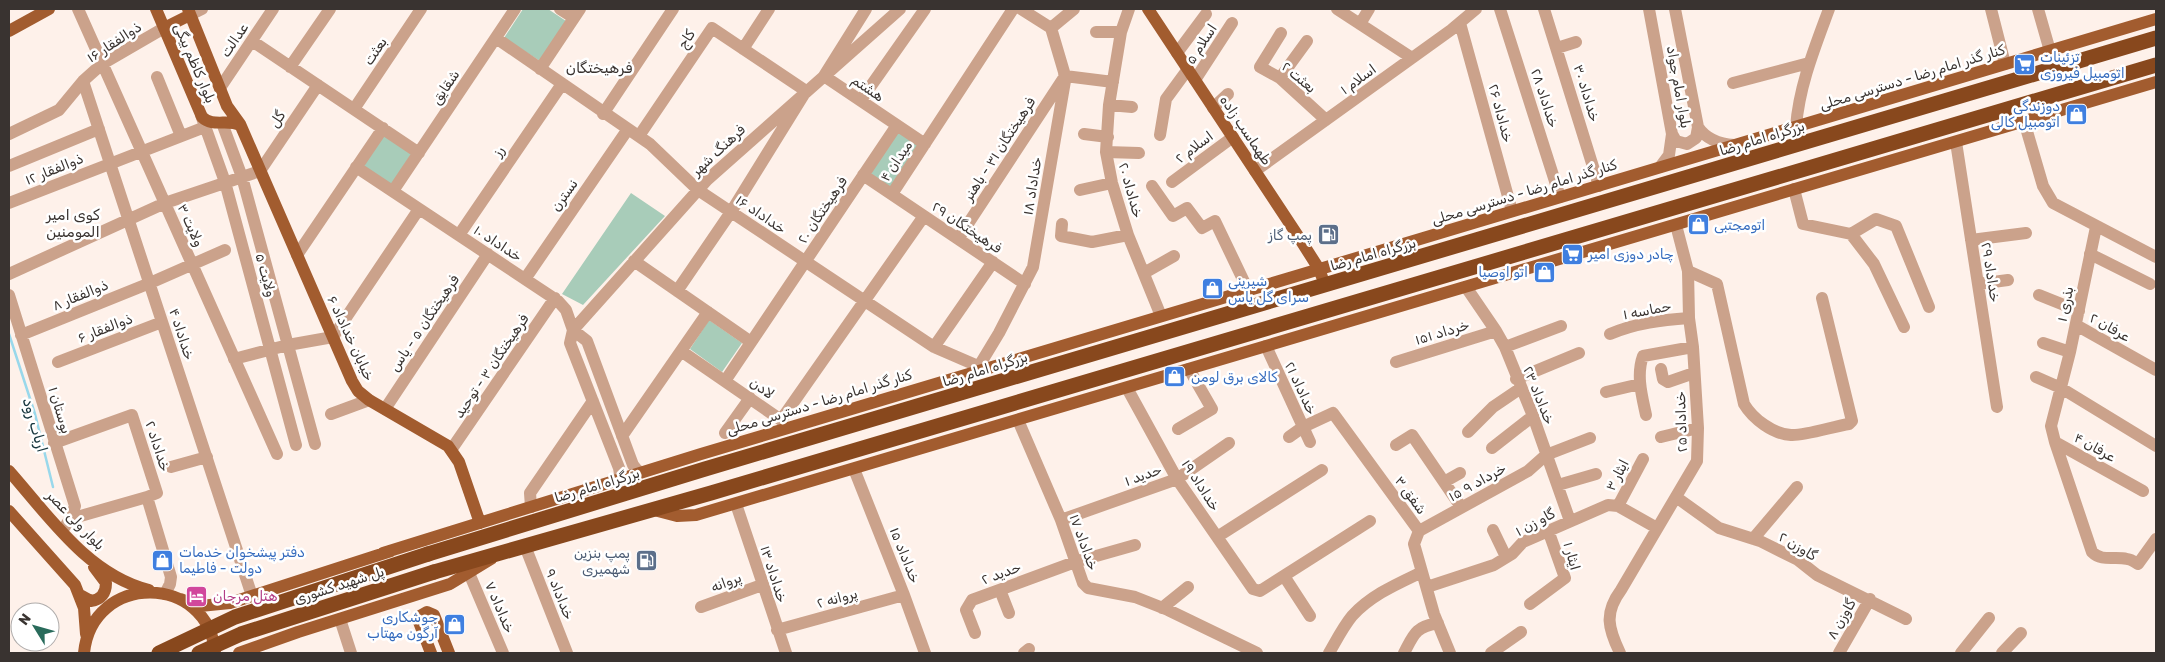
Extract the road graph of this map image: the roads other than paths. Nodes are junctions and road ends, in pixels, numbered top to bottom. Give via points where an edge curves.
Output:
1 (33, 9) edge
2 (48, 9) edge
3 (78, 9) edge
4 (156, 9) edge
5 (202, 9) edge
6 (273, 9) edge
7 (330, 9) edge
8 (421, 9) edge
9 (516, 9) edge
10 (560, 9) edge
11 (673, 9) edge
12 (769, 9) edge
13 (866, 9) edge
14 (900, 9) edge
15 (926, 9) edge
16 (1013, 9) edge
17 (1021, 9) edge
18 (1074, 9) edge
19 (1129, 9) edge
20 (1148, 9) edge
21 (1337, 9) edge
22 (1368, 9) edge
23 (1476, 9) edge
24 (1500, 9) edge
25 (1544, 9) edge
26 (1649, 9) edge
27 (1675, 9) edge
28 (1830, 9) edge
29 (1991, 9) edge
30 (2038, 9) edge
31 (189, 12) edge
32 (577, 13) edge
33 (1206, 14) dead end
34 (2156, 19) edge
35 (9, 23) edge
36 (1232, 23) dead end
37 (1460, 23) junction
38 (1360, 24) junction
39 (164, 28) junction
40 (1051, 28) junction
41 (9, 31) edge
42 (1096, 32) dead end
43 (1121, 32) junction
44 (1281, 33) dead end
45 (496, 38) junction
46 (2156, 38) edge
47 (252, 41) junction
48 (1307, 41) dead end
49 (1576, 42) dead end
50 (1557, 48) junction
51 (743, 49) junction
52 (2050, 51) junction
53 (1177, 53) junction
54 (1412, 58) junction
55 (1809, 63) junction
56 (102, 64) junction
57 (2005, 64) junction
58 (2156, 65) edge
59 (290, 67) junction
60 (540, 68) junction
61 (1188, 69) junction
62 (824, 76) junction
63 (1065, 76) junction
64 (157, 77) dead end
65 (1280, 78) junction
66 (1195, 80) junction
67 (83, 81) junction
68 (1113, 82) junction
69 (2156, 82) edge
70 (1733, 83) dead end
71 (562, 84) junction
72 (318, 85) junction
73 (220, 88) junction
74 (806, 91) junction
75 (1228, 94) dead end
76 (1889, 99) junction
77 (861, 100) junction
78 (1946, 100) junction
79 (226, 103) junction
80 (1109, 105) junction
81 (2018, 106) junction
82 (1132, 107) dead end
83 (1213, 108) junction
84 (354, 109) junction
85 (603, 114) junction
86 (1326, 120) junction
87 (203, 121) junction
88 (2024, 121) junction
89 (222, 123) junction
90 (240, 125) junction
91 (897, 125) junction
92 (1698, 127) junction
93 (1796, 127) junction
94 (383, 128) junction
95 (99, 129) junction
96 (628, 129) junction
97 (9, 134) edge
98 (1084, 134) dead end
99 (1672, 134) junction
100 (1160, 135) dead end
101 (181, 136) junction
102 (639, 136) junction
103 (1108, 137) junction
104 (1233, 137) junction
105 (1895, 142) junction
106 (1956, 142) junction
107 (925, 144) junction
108 (1734, 145) junction
109 (142, 152) junction
110 (419, 152) junction
111 (1106, 152) junction
112 (1140, 153) dead end
113 (110, 162) junction
114 (9, 166) edge
115 (356, 167) junction
116 (1660, 167) junction
117 (260, 170) junction
118 (1255, 171) junction
119 (1856, 171) junction
120 (863, 174) junction
121 (242, 177) junction
122 (225, 182) junction
123 (1172, 182) dead end
124 (1048, 183) junction
125 (1112, 183) junction
126 (1061, 186) dead end
127 (1152, 186) dead end
128 (1599, 186) junction
129 (698, 190) junction
130 (1080, 190) dead end
131 (1794, 190) junction
132 (393, 191) junction
133 (892, 194) junction
134 (1560, 197) junction
135 (165, 203) junction
136 (9, 204) edge
137 (419, 209) junction
138 (1671, 209) junction
139 (1512, 211) junction
140 (731, 212) junction
141 (924, 216) junction
142 (129, 220) junction
143 (1484, 220) junction
144 (1062, 224) dead end
145 (1676, 225) junction
146 (2096, 227) junction
147 (2026, 233) dead end
148 (1851, 234) junction
149 (459, 235) junction
150 (1128, 235) junction
151 (958, 239) junction
152 (1971, 240) junction
153 (1447, 249) junction
154 (225, 250) dead end
155 (2153, 251) edge
156 (488, 254) junction
157 (2090, 254) junction
158 (297, 255) junction
159 (1174, 256) dead end
160 (1502, 259) junction
161 (634, 261) junction
162 (805, 261) junction
163 (1552, 261) junction
164 (993, 262) junction
165 (192, 264) junction
166 (1319, 269) junction
167 (1688, 271) junction
168 (1144, 273) junction
169 (9, 274) edge
170 (525, 279) junction
171 (2008, 280) dead end
172 (150, 283) junction
173 (1025, 284) junction
174 (1978, 284) junction
175 (2150, 284) dead end
176 (1325, 285) junction
177 (1466, 287) junction
178 (1248, 290) junction
179 (677, 291) junction
180 (2039, 294) dead end
181 (9, 295) edge
182 (555, 298) junction
183 (1822, 298) dead end
184 (865, 301) junction
185 (1930, 307) dead end
186 (2078, 311) junction
187 (708, 312) junction
188 (1160, 316) junction
189 (1689, 318) junction
190 (162, 322) junction
191 (2076, 325) junction
192 (1561, 326) dead end
193 (1904, 327) dead end
194 (573, 330) junction
195 (1496, 331) junction
196 (1109, 332) junction
197 (1610, 334) dead end
198 (21, 335) junction
199 (1154, 336) junction
200 (333, 337) junction
201 (751, 342) junction
202 (2043, 343) dead end
203 (288, 345) junction
204 (1266, 346) junction
205 (934, 347) junction
206 (1505, 347) junction
207 (1693, 347) junction
208 (270, 349) junction
209 (681, 351) junction
210 (2070, 352) junction
211 (1580, 353) dead end
212 (234, 359) junction
213 (58, 362) dead end
214 (1396, 362) dead end
215 (977, 369) junction
216 (1189, 369) junction
217 (1661, 369) dead end
218 (2156, 370) edge
219 (1694, 373) junction
220 (2036, 377) dead end
221 (725, 381) junction
222 (1519, 383) junction
223 (1640, 384) junction
224 (1127, 388) junction
225 (2061, 388) junction
226 (1051, 392) junction
227 (1606, 392) dead end
228 (750, 398) junction
229 (369, 400) junction
230 (593, 401) junction
231 (1997, 407) dead end
232 (1057, 408) junction
233 (384, 409) junction
234 (332, 414) dead end
235 (1646, 415) dead end
236 (971, 416) junction
237 (1533, 416) junction
238 (1018, 420) junction
239 (1303, 427) junction
240 (1698, 428) junction
241 (1178, 429) dead end
242 (1468, 432) dead end
243 (724, 434) dead end
244 (622, 436) junction
245 (1288, 437) dead end
246 (1661, 437) dead end
247 (1590, 438) dead end
248 (1310, 442) dead end
249 (2055, 442) junction
250 (54, 443) junction
251 (1229, 443) dead end
252 (315, 444) dead end
253 (296, 445) dead end
254 (1396, 445) dead end
255 (2156, 446) edge
256 (926, 447) junction
257 (1492, 448) dead end
258 (452, 450) junction
259 (713, 450) junction
260 (277, 454) dead end
261 (1546, 455) junction
262 (206, 457) junction
263 (1643, 459) dead end
264 (170, 466) dead end
265 (854, 469) junction
266 (1322, 470) dead end
267 (9, 471) edge
268 (641, 472) junction
269 (1460, 473) dead end
270 (1596, 474) dead end
271 (1177, 478) junction
272 (617, 480) junction
273 (1444, 482) junction
274 (1558, 485) junction
275 (1797, 487) dead end
276 (2143, 491) dead end
277 (147, 497) junction
278 (1676, 497) junction
279 (736, 504) junction
280 (1618, 506) junction
281 (531, 507) junction
282 (1461, 507) junction
283 (654, 510) junction
284 (9, 511) edge
285 (567, 512) junction
286 (70, 519) junction
287 (1061, 520) junction
288 (1370, 521) dead end
289 (1570, 521) junction
290 (480, 523) junction
291 (1657, 528) junction
292 (1493, 530) dead end
293 (1548, 530) junction
294 (62, 531) junction
295 (1419, 531) junction
296 (497, 533) junction
297 (1217, 537) junction
298 (1753, 539) junction
299 (2156, 539) edge
300 (1135, 545) dead end
301 (525, 546) junction
302 (79, 550) junction
303 (383, 553) junction
304 (501, 553) junction
305 (428, 554) joint
306 (1506, 557) junction
307 (1075, 562) junction
308 (469, 572) junction
309 (1422, 572) junction
310 (1284, 576) junction
311 (762, 585) junction
312 (1188, 587) dead end
313 (1427, 587) junction
314 (437, 588) junction
315 (1000, 590) junction
316 (160, 593) junction
317 (80, 595) junction
318 (904, 595) junction
319 (252, 596) junction
320 (180, 599) junction
321 (1870, 600) junction
322 (230, 603) junction
323 (1530, 604) dead end
324 (701, 607) dead end
325 (1162, 608) junction
326 (1009, 613) dead end
327 (1310, 616) dead end
328 (436, 617) junction
329 (1989, 618) dead end
330 (340, 619) junction
331 (1906, 619) dead end
332 (1438, 623) junction
333 (777, 630) junction
334 (1520, 632) dead end
335 (975, 633) dead end
336 (2022, 633) dead end
337 (254, 647) junction
338 (84, 651) edge
339 (159, 653) edge
340 (199, 653) edge
341 (215, 653) edge
342 (239, 653) edge
343 (351, 653) edge
344 (431, 653) edge
345 (449, 653) edge
346 (503, 653) edge
347 (567, 653) edge
348 (786, 653) edge
349 (925, 653) edge
350 (1257, 653) edge
351 (1328, 653) edge
352 (1404, 653) edge
353 (1450, 653) edge
354 (1491, 653) edge
355 (1620, 653) edge
356 (1839, 653) edge
357 (1961, 653) edge
358 (2002, 653) edge

1 - 35 main road
2 - 41 main road
3 - 56 street, ولایت ۳
4 - 39 main road, بلوار کاظم بیگی
5 - 31 street
6 - 47 street, عدالت
7 - 59 street
8 - 84 street, بعثت
9 - 45 street, شقایق
10 - 32 street
11 - 85 street
12 - 51 street
13 - 62 street
14 - 62 street, فرهنگ شهر
15 - 77 street
16 - 107 street
17 - 40 street
18 - 40 street
19 - 43 street, خداداد ۲۰
20 - 53 main road, طهماسب زاده
21 - 38 street
22 - 38 street
23 - 37 street, اسلام ۱
24 - 134 street, خداداد ۲۸
25 - 50 street, خداداد ۳۰
26 - 99 street, بلوار امام جواد
27 - 92 street, بلوار امام جواد
28 - 55 street
29 - 57 street
30 - 52 street
31 - 39 main road
31 - 73 main road, بلوار کاظم بیگی
32 - 60 street
33 - 53 street
34 - 52 main road, کنار گذر امام رضا - دسترسی محلی
36 - 66 street, اسلام ۵
37 - 54 street, اسلام ۱
37 - 139 street, خداداد ۲۶
38 - 54 street
39 - 56 street, ذوالفقار ۱۶
39 - 87 main road, بلوار کاظم بیگی
40 - 63 street, خداداد ۱۸
42 - 43 street
43 - 68 street, خداداد ۲۰
44 - 65 street, بعثت ۲ via 1260,67
45 - 60 street, خداداد ۱۶
45 - 110 street, شقایق
46 - 78 highway, بزرگراه امام رضا
47 - 59 street
47 - 73 street, عدالت
48 - 65 street
49 - 50 street
50 - 128 street, خداداد ۳۰
51 - 74 street, کاج
51 - 102 street, کاج via 712,28
52 - 57 main road, کنار گذر امام رضا - دسترسی محلی
53 - 61 main road, طهماسب زاده
54 - 86 street, اسلام ۱
55 - 70 street
55 - 93 street
56 - 67 street, ذوالفقار ۱۶
56 - 109 street, ولایت ۳
57 - 76 main road, کنار گذر امام رضا - دسترسی محلی
58 - 81 highway
59 - 72 street
60 - 71 street, خداداد ۱۶
61 - 66 main road, طهماسب زاده
61 - 100 street via 1166,99
62 - 74 street, فرهنگ شهر
62 - 77 street, هشتم
63 - 68 street
63 - 124 street, خداداد ۱۸
63 - 151 street, فرهیختگان ۳۱ - باهنر
64 - 101 street
65 - 86 street, بعثت ۲
66 - 83 main road, طهماسب زاده
67 - 95 street, خداداد ۴
67 - 97 street, ذوالفقار ۱۶ via 59,110
68 - 80 street, خداداد ۲۰
69 - 88 main road
71 - 85 street, خداداد ۱۶
71 - 149 street, رز
72 - 84 street
72 - 117 street, گل
73 - 79 main road, بلوار کاظم بیگی
74 - 129 street, فرهنگ شهر
74 - 140 street
75 - 83 street
76 - 78 main road
76 - 93 main road, کنار گذر امام رضا - دسترسی محلی
77 - 91 street, هشتم
78 - 153 highway, بزرگراه امام رضا
79 - 89 main road
79 - 90 main road, بلوار کاظم بیگی
80 - 82 street
80 - 103 street, خداداد ۲۰
81 - 88 main road
81 - 105 highway
83 - 104 main road, طهماسب زاده
84 - 94 street
85 - 96 street, خداداد ۱۶
86 - 118 street, اسلام ۱
87 - 89 main road, بلوار کاظم بیگی
87 - 101 street, ذوالفقار ۱۲
87 - 122 street, ولایت ۵
88 - 106 main road
88 - 146 street via 2043,186 2053,203
89 - 90 main road, بلوار کاظم بیگی
89 - 121 street, ولایت ۵
90 - 117 main road, خیابان خداداد ۶
91 - 107 street, میدان ۴
91 - 120 street, میدان ۴
92 - 99 street via 1698,134 1691,143 1680,143
92 - 108 street, بلوار امام جواد via 1710,138
93 - 108 main road, کنار گذر امام رضا - دسترسی محلی
94 - 110 street
94 - 115 street
95 - 113 street, خداداد ۴
95 - 114 street
96 - 102 street, خداداد ۱۶
96 - 170 street, نسترن
98 - 103 street
99 - 116 street, بلوار امام جواد via 1669,155
101 - 109 street, ذوالفقار ۱۲
102 - 129 street, خداداد ۱۶
103 - 111 street, خداداد ۲۰
104 - 118 main road, طهماسب زاده
104 - 123 street, اسلام ۲
105 - 119 main road
105 - 138 highway
106 - 119 main road
106 - 152 street, خداداد ۲۹
107 - 133 street, میدان ۴
108 - 116 main road, کنار گذر امام رضا - دسترسی محلی
109 - 113 street, ذوالفقار ۱۲
109 - 135 street, ولایت ۳
110 - 132 street, شقایق
111 - 112 street
111 - 125 street, خداداد ۲۰
113 - 136 street, ذوالفقار ۱۲
113 - 142 street, خداداد ۴
115 - 132 street, خداداد ۱۰
115 - 158 street
116 - 128 main road, کنار گذر امام رضا - دسترسی محلی
117 - 121 street
117 - 158 main road, خیابان خداداد ۶
118 - 166 main road, طهماسب زاده
119 - 131 main road
120 - 133 street, میدان ۴
120 - 162 street, فرهیختگان ۲۰
121 - 122 street
121 - 203 street, ولایت ۵
122 - 135 street
122 - 208 street, ولایت ۵
124 - 126 street
124 - 173 street, خداداد ۱۸ via 1034,263
125 - 130 street
125 - 150 street, خداداد ۲۰
127 - 178 street via 1173,216 1187,208 1202,228 1215,221
128 - 134 main road, کنار گذر امام رضا - دسترسی محلی
129 - 140 street, خداداد ۱۶
129 - 161 street, فرهنگ شهر
131 - 145 main road
131 - 148 street via 1803,224
132 - 137 street, خداداد ۱۰
133 - 141 street, فرهیختگان ۲۹
134 - 139 main road, کنار گذر امام رضا - دسترسی محلی
135 - 142 street
135 - 165 street, ولایت ۳
137 - 149 street, خداداد ۱۰
137 - 200 street
138 - 145 main road
138 - 160 highway
139 - 143 main road, کنار گذر امام رضا - دسترسی محلی
140 - 162 street, خداداد ۱۶
140 - 179 street
141 - 151 street, فرهیختگان ۲۹
141 - 184 street
142 - 169 street
142 - 172 street, خداداد ۴
143 - 153 main road
143 - 166 main road, کنار گذر امام رضا - دسترسی محلی
144 - 150 street via 1061,236 1092,242
145 - 163 main road
145 - 167 street, خداداد ۲۵
146 - 155 street
146 - 157 street, بذری ۱
147 - 152 street
148 - 185 street via 1876,219 1896,226
148 - 193 street via 1874,264
149 - 156 street, خداداد ۱۰
150 - 168 street, خداداد ۲۰
151 - 164 street, فرهیختگان ۲۹
152 - 174 street, خداداد ۲۹
153 - 176 highway, بزرگراه امام رضا
154 - 165 street, ذوالفقار ۸
156 - 170 street, خداداد ۱۰
156 - 233 street, فرهیختگان ۵ - یاس
157 - 175 street
157 - 186 street, بذری ۱
158 - 200 main road, خیابان خداداد ۶
159 - 168 street
160 - 163 main road
160 - 226 highway
161 - 179 street
161 - 194 street, فرهنگ شهر
162 - 184 street, خداداد ۱۶
162 - 201 street, فرهیختگان ۲۰
163 - 177 main road
164 - 173 street, فرهیختگان ۲۹
164 - 205 street
165 - 172 street, ذوالفقار ۸
165 - 212 street, ولایت ۳
166 - 176 main road, طهماسب زاده
166 - 178 main road, کنار گذر امام رضا - دسترسی محلی
167 - 183 street via 1717,284 1744,404 1751,416 1766,426 1791,435 1852,421
167 - 189 street, خداداد ۲۵
168 - 188 street, خداداد ۲۰
170 - 182 street, خداداد ۱۰
171 - 174 street
172 - 190 street, خداداد ۴
172 - 198 street, ذوالفقار ۸
173 - 215 street, خداداد ۱۸
174 - 231 street, خداداد ۲۹
176 - 199 highway, بزرگراه امام رضا
177 - 195 street, خداداد ۲۳
177 - 204 main road
178 - 188 main road, کنار گذر امام رضا - دسترسی محلی
179 - 187 street
180 - 186 street
181 - 198 street, بوستان ۱
182 - 194 street, خداداد ۱۰ via 564,306
182 - 258 street, فرهیختگان ۳ - توحید
184 - 205 street, خداداد ۱۶
184 - 228 street, لادن via 781,420
186 - 191 street, بذری ۱
187 - 201 street
187 - 209 street
188 - 196 main road, کنار گذر امام رضا - دسترسی محلی
189 - 197 street, حماسه ۱ via 1657,320
189 - 207 street, خداداد ۲۵
190 - 213 street, ذوالفقار ۶
190 - 262 street, خداداد ۴
191 - 210 street, بذری ۱
191 - 218 street, عرفان ۲
192 - 206 street
194 - 230 street, خداداد ۱۰ via 570,343
194 - 244 street, خداداد ۱۰ via 587,341
195 - 206 street, خداداد ۲۳
195 - 214 street, ۱۵خرداد ۱
196 - 199 main road
196 - 215 main road, کنار گذر امام رضا - دسترسی محلی
198 - 250 street, بوستان ۱
199 - 285 highway, بزرگراه امام رضا
200 - 203 street
200 - 229 main road, خیابان خداداد ۶ via 352,381
201 - 221 street, فرهیختگان ۲۰
202 - 210 street
203 - 208 street
203 - 252 street, ولایت ۵
204 - 216 main road
204 - 239 street, خداداد ۲۱
205 - 215 street, خداداد ۱۶
206 - 222 street, خداداد ۲۳
207 - 219 street, خداداد ۲۵
207 - 223 street via 1643,356 1639,365
208 - 212 street
208 - 253 street, ولایت ۵
209 - 221 street, لادن
209 - 244 street
210 - 225 street, بذری ۱
211 - 222 street
212 - 260 street, ولایت ۳
215 - 259 main road, کنار گذر امام رضا - دسترسی محلی
216 - 224 main road
216 - 241 street via 1212,409
217 - 219 street via 1663,379 1668,382
219 - 240 street, خداداد ۲۵
220 - 225 street
221 - 228 street, لادن
222 - 237 street, خداداد ۲۳
222 - 242 street
223 - 227 street
223 - 235 street
224 - 232 main road
224 - 271 street, خداداد ۱۹
225 - 249 street, عرفان ۴ via 2051,426
225 - 255 street
226 - 232 main road
226 - 236 highway
228 - 243 street
229 - 233 main road, خیابان خداداد ۶
229 - 234 street
230 - 272 street, خداداد ۱۰ via 619,468
230 - 281 street via 530,493
232 - 238 main road
233 - 258 main road, خیابان خداداد ۶
236 - 256 main road
236 - 283 highway
237 - 257 street
237 - 261 street, خداداد ۲۳
238 - 256 main road
238 - 287 street, خداداد ۱۷
239 - 245 street, شفق ۳
239 - 248 street, خداداد ۲۱
239 - 295 street, شفق ۳ via 1333,413
240 - 246 street
240 - 278 street, خداداد ۲۵ via 1697,461
244 - 268 street, خداداد ۱۰ via 634,467
247 - 261 street
249 - 276 street, عرفان ۴
249 - 299 street via 2096,556 2126,558 2138,564
250 - 277 street, خداداد ۲ via 132,415 157,493
250 - 286 street, بوستان ۱ via 75,506
251 - 271 street, حدید ۱
254 - 273 street via 1412,435
256 - 265 main road
258 - 290 main road, خیابان خداداد ۶
259 - 268 main road, کنار گذر امام رضا - دسترسی محلی
259 - 285 main road via 682,468 614,489
261 - 274 street, خداداد ۲۳
261 - 282 street, ۱۵ خرداد ۹ via 1528,471
262 - 264 street
262 - 319 street, خداداد ۴
263 - 280 street, ایثار ۳
265 - 279 main road
265 - 318 street, خداداد ۱۵
266 - 297 street
267 - 294 main road, بلوار ولی عصر
268 - 272 main road, کنار گذر امام رضا - دسترسی محلی
269 - 273 street
270 - 274 street
271 - 287 street, حدید ۱
271 - 297 street, خداداد ۱۹
272 - 281 main road, کنار گذر امام رضا - دسترسی محلی
273 - 282 street
274 - 289 street, خداداد ۲۳
275 - 298 street
277 - 286 street
277 - 316 street via 171,577 170,584
278 - 291 street, خداداد ۲۵
278 - 298 street, گاوزن ۲ via 1719,528
279 - 283 main road via 691,516
279 - 311 street, خداداد ۱۳
280 - 289 street, گاو زن ۱ via 1608,505
280 - 291 street
281 - 290 main road, کنار گذر امام رضا - دسترسی محلی
282 - 295 street, ۱۵ خرداد ۹
283 - 301 highway
284 - 317 main road
285 - 296 highway, بزرگراه امام رضا
286 - 294 street
287 - 307 street, خداداد ۱۷
288 - 310 street
289 - 293 street, گاو زن ۱
290 - 303 main road, کنار گذر امام رضا - دسترسی محلی
291 - 355 street, خداداد ۲۵ via 1613,601 1608,618
292 - 306 street
293 - 306 street, گاو زن ۱ via 1523,542
293 - 323 street, ایثار ۱ via 1566,578
294 - 302 main road, بلوار ولی عصر
295 - 309 street, شفق ۳ via 1414,544
296 - 303 main road
296 - 305 highway, بزرگراه امام رضا
297 - 310 street, خداداد ۱۹ via 1253,589 1260,591
298 - 321 street, گاوزن ۲
300 - 307 street, حدید ۲
301 - 304 highway
301 - 347 street, خداداد ۹
302 - 316 main road, بلوار ولی عصر via 126,583
302 - 317 main road via 104,579 106,587 95,601
303 - 319 main road, بلوار ولی عصر
304 - 308 main road
304 - 340 highway, پل شهید کشوری, bridge via 240,634
305 - 339 highway, پل شهید کشوری, bridge via 234,617
306 - 313 street, گاو زن ۱ via 1494,565
307 - 315 street, حدید ۲
307 - 325 street, خداداد ۱۷ via 1088,588 1135,597
308 - 314 main road
308 - 346 street, خداداد ۷
309 - 313 street, شفق ۳
309 - 351 street via 1365,603
310 - 327 street
311 - 324 street, پروانه
311 - 333 street, خداداد ۱۳
312 - 325 street
313 - 332 street, شفق ۳
314 - 328 main road via 429,600
314 - 330 main road
315 - 326 street
315 - 335 street, حدید ۲ via 972,600 966,610
316 - 320 main road, بلوار ولی عصر
316 - 338 main road via 131,594 109,606 93,625
317 - 338 main road via 86,620
318 - 333 street, پروانه ۲
318 - 349 street, خداداد ۱۵
319 - 322 main road, بلوار ولی عصر
320 - 322 main road, بلوار ولی عصر via 200,606
320 - 341 main road via 203,619
321 - 331 street, گاوزن ۲
321 - 356 street, گاوزن ۸
322 - 337 main road via 219,618 221,635 234,647
325 - 350 street, خداداد ۱۷
328 - 344 main road via 427,612 419,619
328 - 345 main road
329 - 357 street
330 - 337 main road
330 - 343 street
332 - 352 street via 1415,632
332 - 353 street, شفق ۳
333 - 348 street, خداداد ۱۳
334 - 354 street
336 - 358 street
337 - 342 main road

